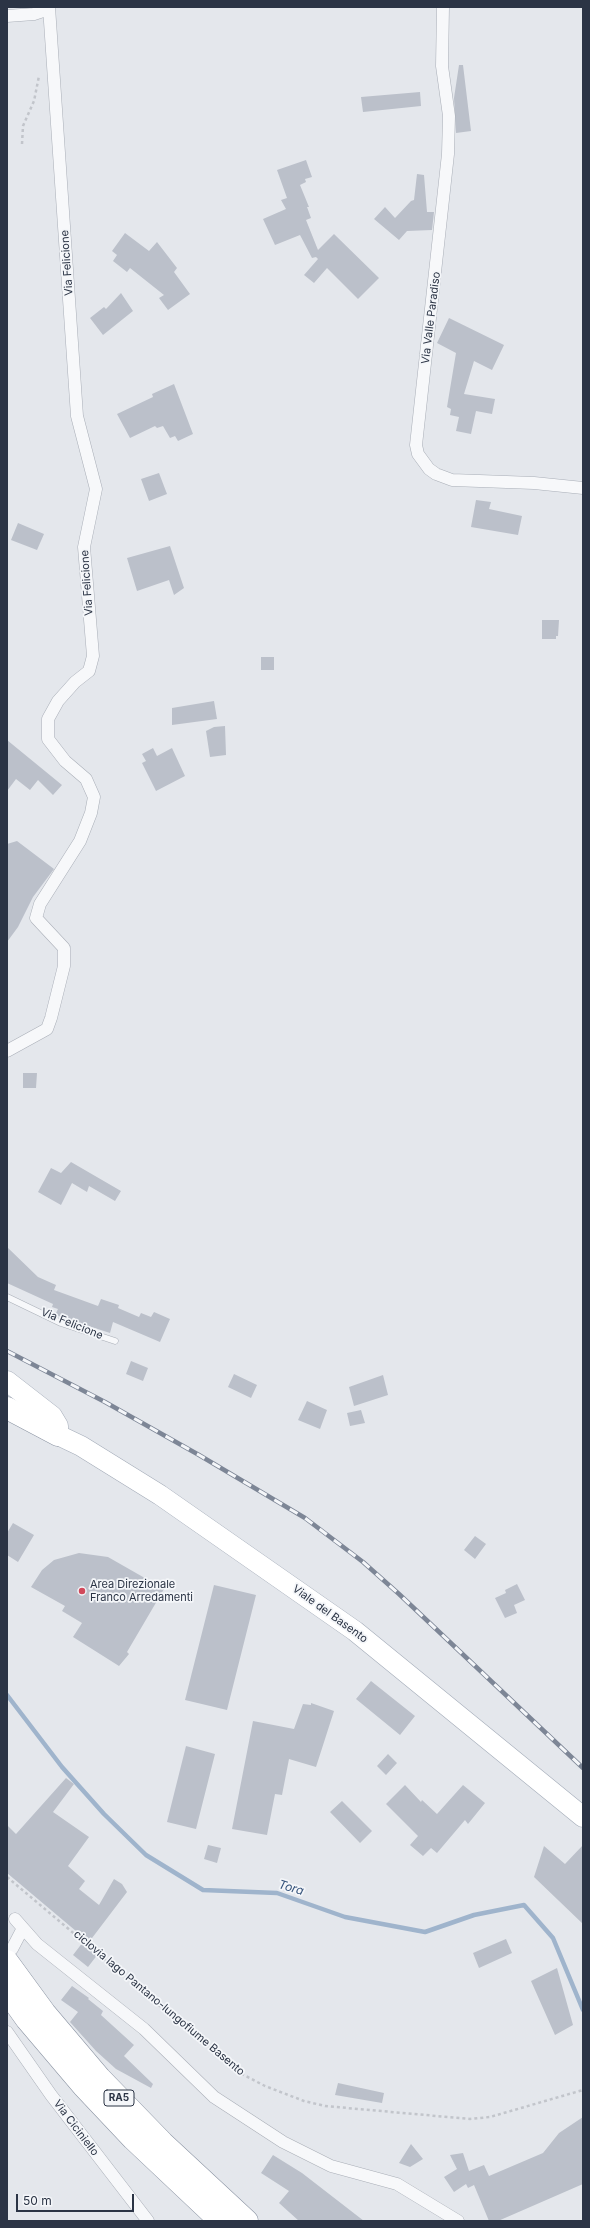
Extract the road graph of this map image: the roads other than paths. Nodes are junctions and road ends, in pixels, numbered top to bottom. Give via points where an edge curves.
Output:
1 (443, 7) edge
2 (49, 8) edge
3 (7, 16) edge
4 (583, 488) edge
5 (7, 1051) edge
6 (7, 1297) edge
7 (115, 1341) dead end
8 (7, 1381) edge
9 (7, 1408) edge
10 (58, 1435) junction
11 (583, 1817) edge
12 (9, 1955) edge
13 (7, 1992) edge
14 (7, 2032) edge
15 (148, 2221) edge
16 (220, 2221) edge
17 (247, 2221) edge
18 (458, 2221) edge

1 - 4 street, Via Valle Paradiso via 442,66 448,116 448,154 416,445 418,454 436,474 452,480 534,483
2 - 3 street, Via Felicione via 34,14
2 - 5 street, Via Felicione via 77,416 96,489 84,547 93,656 89,672 75,682 58,701 48,720 48,739 65,761 86,779 94,797 91,814 80,841 40,904 36,918 64,948 64,966 51,1018 47,1029
6 - 7 lane, Via Felicione via 61,1323
8 - 10 main road via 52,1416 58,1426
9 - 10 highway
10 - 11 main road, Viale del Basento via 81,1446 160,1495 355,1631
12 - 17 highway, RA5 via 45,2013 100,2078 163,2143
12 - 18 street via 19,1923 37,1944 144,2030 214,2097 283,2142 331,2166 397,2184
13 - 16 highway, RA5 via 27,2020 88,2092 133,2139
14 - 15 street, Via Ciciniello via 51,2095

